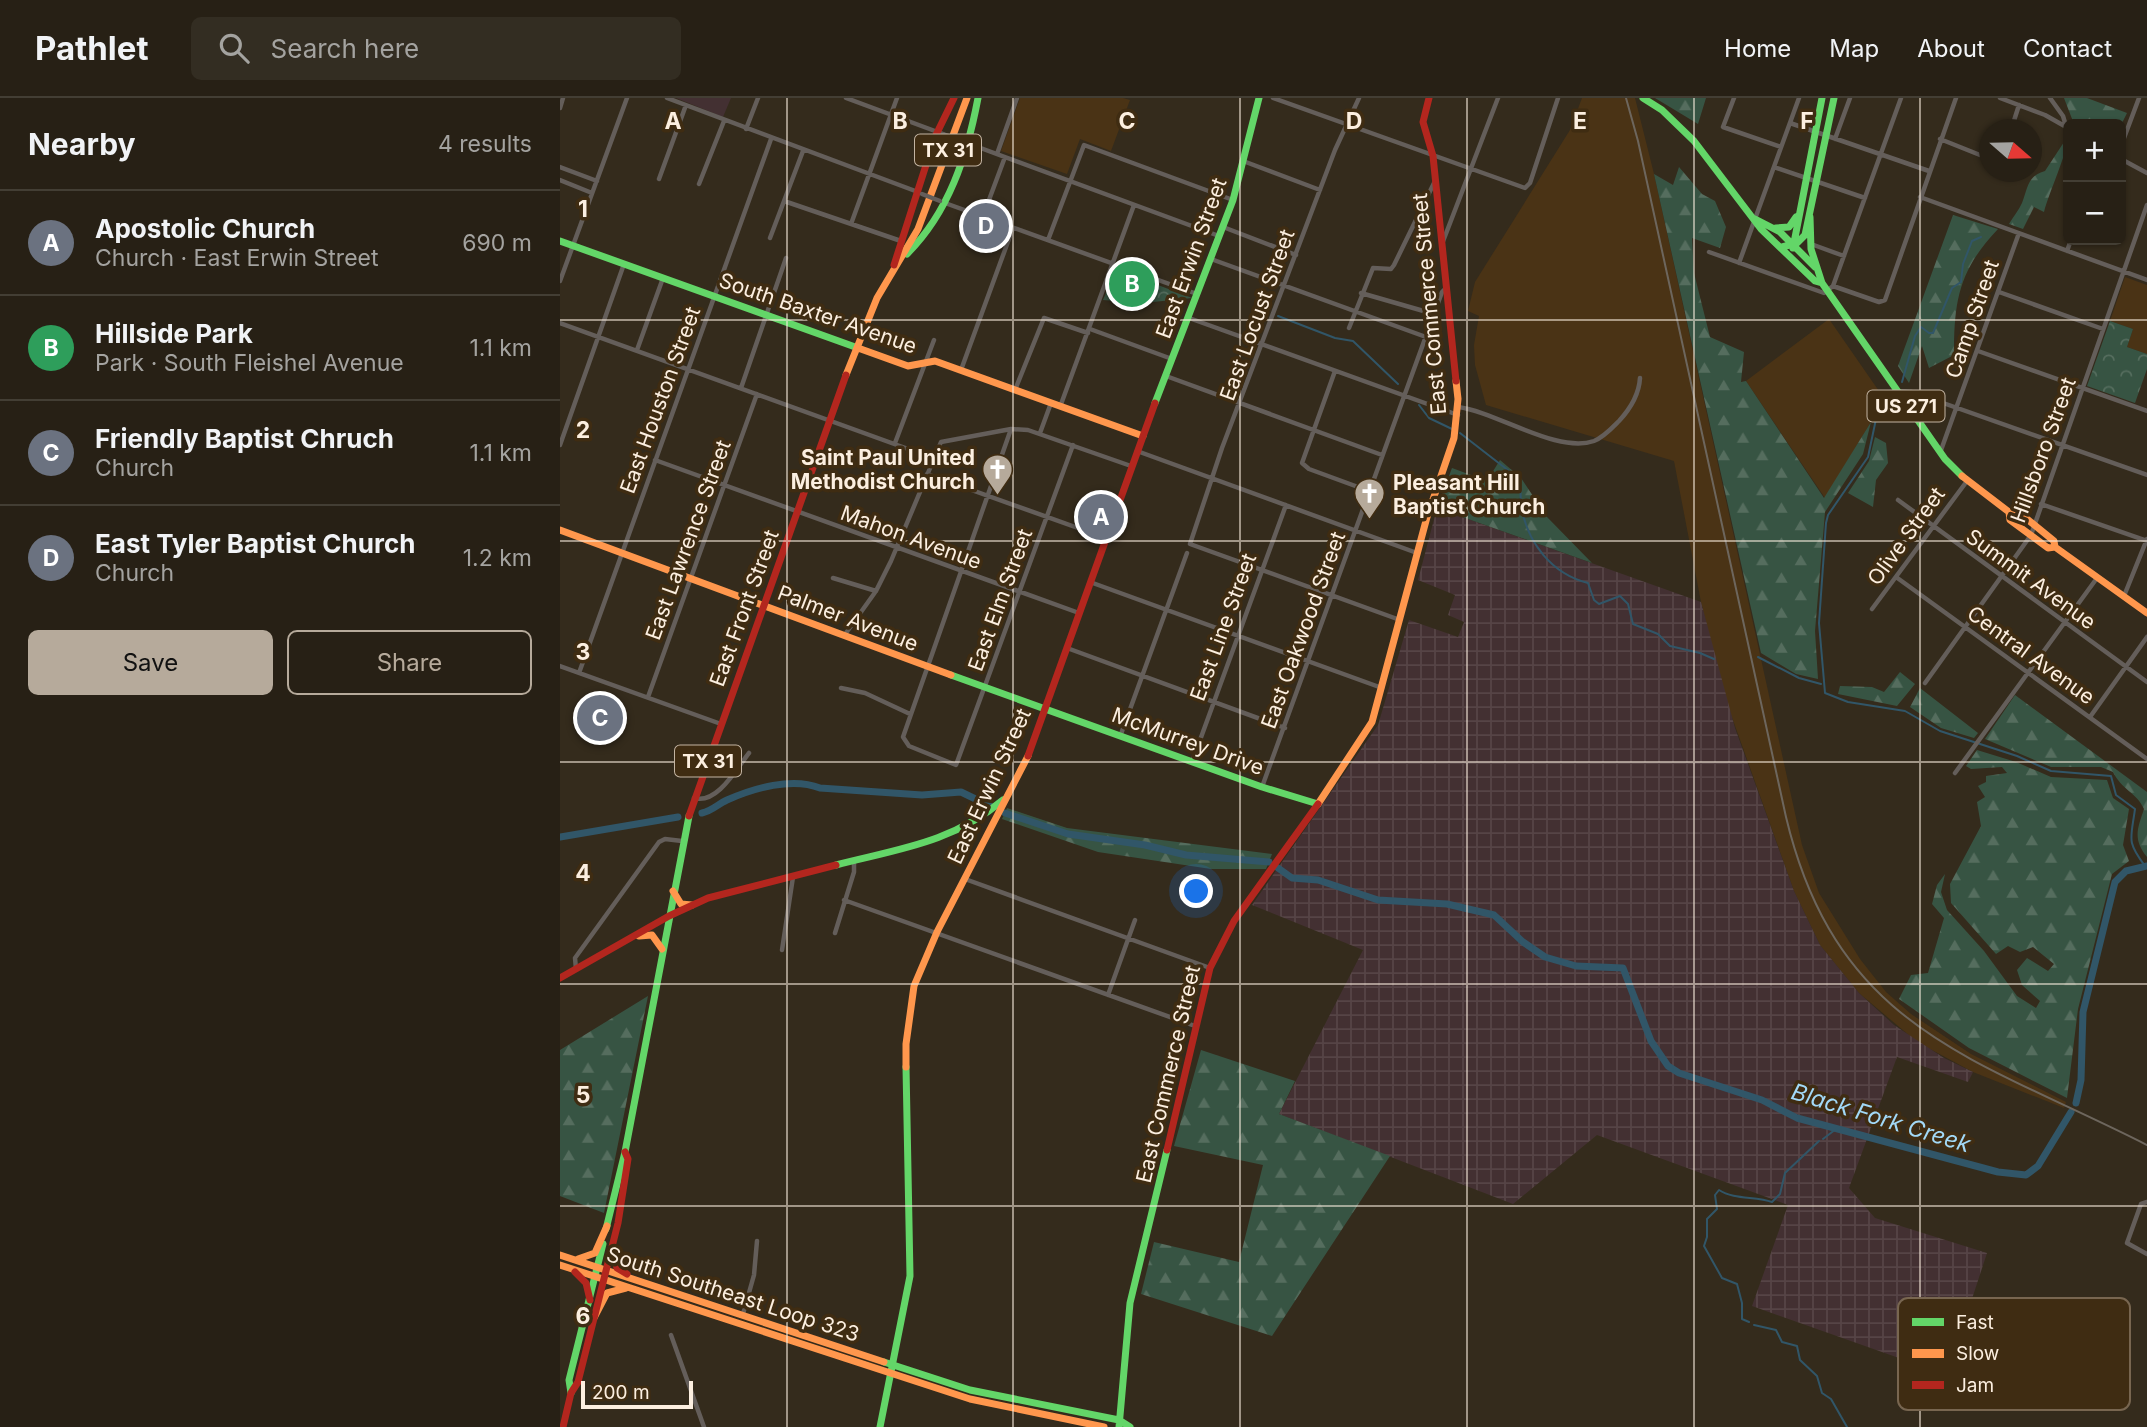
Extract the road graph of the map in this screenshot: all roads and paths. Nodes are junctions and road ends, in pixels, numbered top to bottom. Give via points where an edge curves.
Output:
1 (564, 98) edge
2 (627, 98) edge
3 (667, 98) edge
4 (758, 98) edge
5 (846, 98) edge
6 (897, 98) edge
7 (954, 98) edge
8 (967, 98) edge
9 (978, 98) edge
10 (1017, 98) edge
11 (1259, 98) edge
12 (1273, 98) edge
13 (1359, 98) edge
14 (1429, 98) edge
15 (1498, 98) edge
16 (1558, 98) edge
17 (1643, 98) edge
18 (1734, 98) edge
19 (1799, 98) edge
20 (1822, 98) edge
21 (1834, 98) edge
22 (1850, 98) edge
23 (1901, 98) edge
24 (1956, 98) edge
25 (2000, 98) edge
26 (2050, 98) edge
27 (2139, 98) edge
28 (2019, 105) junction
29 (686, 106) junction
30 (560, 108) edge
31 (891, 115) junction
32 (2015, 119) edge
33 (2064, 119) edge
34 (724, 121) junction
35 (1790, 123) junction
36 (1347, 125) junction
37 (2063, 126) edge
38 (746, 129) junction
39 (1815, 132) junction
40 (941, 133) junction
41 (2126, 133) edge
42 (1827, 136) junction
43 (771, 139) junction
44 (1835, 139) junction
45 (1940, 139) junction
46 (964, 142) junction
47 (1781, 147) junction
48 (803, 151) junction
49 (997, 154) junction
50 (1880, 154) junction
51 (1979, 155) edge
52 (1433, 156) junction
53 (1005, 157) junction
54 (1243, 162) junction
55 (2126, 162) edge
56 (560, 167) edge
57 (1774, 167) junction
58 (1472, 170) junction
59 (1929, 171) junction
60 (2147, 173) edge
61 (869, 175) junction
62 (1806, 178) junction
63 (659, 179) dead end
64 (560, 180) edge
65 (597, 181) junction
66 (1070, 181) junction
67 (1435, 181) junction
68 (1817, 181) junction
69 (699, 184) dead end
70 (1320, 191) junction
71 (592, 193) junction
72 (919, 193) junction
73 (1920, 197) junction
74 (1865, 198) junction
75 (1233, 200) junction
76 (784, 201) junction
77 (942, 202) junction
78 (1135, 205) junction
79 (2147, 205) edge
80 (1801, 207) junction
81 (983, 216) junction
82 (1810, 217) junction
83 (1755, 219) junction
84 (851, 224) junction
85 (1770, 226) junction
86 (1223, 227) junction
87 (1013, 228) junction
88 (2019, 233) junction
89 (1219, 236) junction
90 (770, 238) dead end
91 (1048, 240) junction
92 (560, 241) edge
93 (901, 242) junction
94 (1810, 244) junction
95 (1442, 245) junction
96 (1793, 245) junction
97 (2069, 245) edge
98 (573, 246) junction
99 (1782, 247) junction
100 (2067, 251) junction
101 (1709, 252) dead end
102 (1296, 255) junction
103 (1844, 256) junction
104 (903, 257) junction
105 (786, 258) dead end
106 (1211, 259) junction
107 (1795, 259) junction
108 (1739, 262) junction
109 (624, 264) junction
110 (1113, 264) junction
111 (2123, 271) junction
112 (1820, 273) junction
113 (663, 278) junction
114 (2147, 280) edge
115 (560, 281) edge
116 (887, 281) junction
117 (1822, 282) junction
118 (1284, 286) junction
119 (1447, 287) junction
120 (1830, 288) junction
121 (1999, 292) junction
122 (1361, 293) junction
123 (1197, 295) junction
124 (714, 296) junction
125 (1355, 312) junction
126 (1434, 314) junction
127 (766, 315) junction
128 (1189, 318) junction
129 (560, 323) edge
130 (1349, 328) dead end
131 (2103, 329) junction
132 (1089, 331) junction
133 (598, 337) junction
134 (1426, 337) junction
135 (934, 340) dead end
136 (1263, 345) junction
137 (856, 348) junction
138 (637, 350) junction
139 (1979, 351) junction
140 (1172, 359) junction
141 (926, 362) junction
142 (688, 369) junction
143 (961, 370) junction
144 (1335, 371) junction
145 (1166, 376) junction
146 (1640, 378) dead end
147 (2082, 387) junction
148 (741, 388) junction
149 (1015, 390) junction
150 (1896, 391) junction
151 (757, 394) junction
152 (1404, 396) junction
153 (1051, 403) junction
154 (1241, 404) junction
155 (1060, 407) junction
156 (1957, 408) junction
157 (1458, 411) junction
158 (2147, 411) edge
159 (830, 420) junction
160 (563, 428) edge
161 (1011, 429) junction
162 (1312, 430) junction
163 (1040, 433) junction
164 (1143, 436) junction
165 (895, 443) junction
166 (560, 445) edge
167 (1073, 445) junction
168 (2062, 445) junction
169 (1138, 451) junction
170 (1940, 453) junction
171 (1382, 455) junction
172 (933, 458) junction
173 (655, 460) junction
174 (1131, 466) junction
175 (927, 474) junction
176 (2147, 475) edge
177 (1214, 478) junction
178 (1967, 481) junction
179 (725, 486) junction
180 (1369, 491) junction
181 (989, 496) junction
182 (1898, 500) dead end
183 (2041, 504) junction
184 (1286, 505) junction
185 (797, 512) junction
186 (2009, 512) junction
187 (1047, 516) junction
188 (2033, 525) junction
189 (1933, 526) junction
190 (560, 530) edge
191 (1356, 530) junction
192 (2031, 535) junction
193 (1106, 538) junction
194 (2147, 540) edge
195 (2055, 547) junction
196 (897, 548) junction
197 (622, 552) junction
198 (1187, 552) dead end
199 (1417, 552) junction
200 (1262, 571) junction
201 (962, 572) junction
202 (1896, 577) junction
203 (2001, 577) junction
204 (2097, 577) junction
205 (692, 578) junction
206 (833, 578) dead end
207 (1090, 582) junction
208 (876, 591) junction
209 (1020, 593) junction
210 (1333, 597) junction
211 (2124, 597) junction
212 (764, 605) junction
213 (1166, 609) junction
214 (1872, 610) dead end
215 (1079, 613) junction
216 (2147, 613) edge
217 (1401, 621) junction
218 (2064, 622) junction
219 (1966, 626) junction
220 (846, 634) junction
221 (1237, 636) junction
222 (2147, 638) edge
223 (1067, 648) junction
224 (1309, 662) junction
225 (560, 666) edge
226 (927, 666) junction
227 (2126, 667) junction
228 (2027, 672) junction
229 (579, 673) junction
230 (1143, 676) junction
231 (1925, 682) dead end
232 (2147, 682) edge
233 (841, 688) dead end
234 (986, 688) junction
235 (1383, 689) junction
236 (648, 697) junction
237 (1214, 702) junction
238 (1045, 709) junction
239 (910, 714) junction
240 (2090, 717) junction
241 (721, 724) junction
242 (1285, 727) junction
243 (1121, 734) junction
244 (749, 752) dead end
245 (2147, 759) edge
246 (1192, 762) junction
247 (1955, 773) dead end
248 (1262, 787) junction
249 (1009, 793) junction
250 (694, 798) junction
251 (1318, 804) junction
252 (978, 821) junction
253 (990, 830) junction
254 (682, 841) junction
255 (854, 861) junction
256 (793, 877) junction
257 (965, 879) junction
258 (673, 891) junction
259 (712, 899) junction
260 (844, 900) junction
261 (692, 905) junction
262 (668, 919) junction
263 (1135, 920) dead end
264 (937, 932) junction
265 (835, 933) dead end
266 (639, 936) junction
267 (1128, 938) junction
268 (624, 942) junction
269 (663, 950) junction
270 (782, 950) dead end
271 (1210, 968) junction
272 (576, 969) junction
273 (560, 978) edge
274 (1108, 995) junction
275 (1195, 1026) junction
276 (625, 1153) junction
277 (2146, 1202) edge
278 (607, 1226) junction
279 (757, 1241) dead end
280 (612, 1249) junction
281 (2147, 1254) edge
282 (560, 1255) edge
283 (572, 1259) junction
284 (563, 1266) edge
285 (597, 1268) junction
286 (605, 1275) junction
287 (595, 1276) junction
288 (643, 1283) junction
289 (627, 1287) junction
290 (590, 1300) junction
291 (743, 1314) junction
292 (594, 1318) junction
293 (671, 1335) dead end
294 (893, 1370) junction
295 (571, 1393) junction
296 (1124, 1425) edge
297 (563, 1427) edge
298 (704, 1427) edge
299 (880, 1427) edge
300 (1104, 1427) edge

1 - 30 street
2 - 65 street
3 - 29 street
4 - 38 street
5 - 31 street
6 - 31 street
7 - 40 main road
8 - 104 main road, East Front Street / TX 31 via 929,202
9 - 46 main road
10 - 49 street
11 - 54 main road, East Erwin Street
12 - 36 street
13 - 36 street, East Locust Street
14 - 52 main road via 1423,122
15 - 58 street
16 - 58 street via 1527,187
17 - 83 main road, US 271 via 1695,139
18 - 47 street via 1723,127
19 - 35 street
20 - 39 main road
21 - 42 main road
22 - 44 street
23 - 50 street
24 - 45 street
25 - 28 street
26 - 33 street
27 - 41 street
28 - 32 street
28 - 37 street
29 - 34 street
29 - 63 street
31 - 40 street
31 - 61 street
34 - 38 street
34 - 69 street
35 - 39 street
35 - 47 street
36 - 52 street
36 - 70 street, East Locust Street
38 - 43 street
39 - 42 street
39 - 62 main road
40 - 46 street, bridge
40 - 72 main road
42 - 44 street
42 - 68 main road
43 - 48 street
43 - 124 street, East Houston Street
44 - 50 street
45 - 51 street
45 - 59 street
46 - 49 street
46 - 77 main road
47 - 57 street
48 - 61 street
48 - 76 street
49 - 53 street
50 - 59 street
50 - 74 street
52 - 58 street
52 - 67 main road, East Commerce Street
53 - 66 street
53 - 81 street
54 - 70 street
54 - 75 main road, East Erwin Street
55 - 60 street
56 - 65 street
57 - 62 street
57 - 83 street
58 - 95 street
59 - 73 street
61 - 72 street
61 - 84 street
62 - 68 street
62 - 80 main road
64 - 71 street
65 - 71 street
66 - 75 street via 1084,145
66 - 78 street
66 - 91 street
67 - 95 main road, East Commerce Street
67 - 122 street via 1394,265 1391,269 1373,268
68 - 74 street
68 - 82 main road
70 - 102 street, East Locust Street
71 - 98 street
72 - 77 street, bridge
72 - 93 main road
73 - 88 street
73 - 120 street via 1883,302
74 - 103 street
75 - 86 main road, East Erwin Street
76 - 84 street
76 - 90 street
77 - 81 street
77 - 104 main road via 933,227
78 - 89 street
78 - 110 street
79 - 111 street, Hillsboro Street
80 - 85 main road via 1789,228
80 - 96 main road
81 - 87 street
82 - 94 main road
82 - 96 main road via 1803,237
83 - 85 main road, US 271
83 - 99 main road, US 271
83 - 108 street
84 - 93 street
85 - 96 main road, US 271
86 - 89 main road, East Erwin Street
86 - 102 street
87 - 91 street
87 - 143 street
88 - 100 street
88 - 121 street, Camp Street
89 - 106 main road, East Erwin Street
91 - 110 street
92 - 98 main road, South Baxter Avenue
93 - 116 main road
94 - 103 street
94 - 112 main road
95 - 119 main road, East Commerce Street
96 - 99 main road
96 - 107 main road
96 - 112 main road, US 271
97 - 100 street
98 - 109 main road, South Baxter Avenue
98 - 115 street
99 - 107 main road, US 271
100 - 111 street
101 - 108 street
102 - 118 street, East Locust Street
103 - 120 street
104 - 116 main road, East Front Street / TX 31
105 - 127 street
106 - 118 street
106 - 123 main road, East Erwin Street
107 - 117 main road, US 271 via 1815,281
108 - 120 street via 1824,293
109 - 113 main road, South Baxter Avenue
109 - 133 street
110 - 123 street
110 - 132 street
111 - 114 street
111 - 131 street, Hillsboro Street
112 - 117 main road, US 271
113 - 124 main road, South Baxter Avenue
113 - 138 street
116 - 137 main road, East Front Street / TX 31
117 - 120 main road, US 271
118 - 125 street
118 - 136 street, East Locust Street
119 - 126 street, East Oakwood Street
119 - 157 main road, East Commerce Street
120 - 150 main road, US 271
121 - 131 street
121 - 139 street, Camp Street
122 - 125 street
122 - 126 street
123 - 128 main road, East Erwin Street
124 - 127 main road, South Baxter Avenue
124 - 142 street, East Houston Street
125 - 130 street
125 - 134 street
126 - 134 street, East Oakwood Street
127 - 137 main road, South Baxter Avenue
127 - 148 street
128 - 136 street
128 - 140 main road, East Erwin Street
129 - 133 street
131 - 147 street, Hillsboro Street
132 - 140 street
132 - 149 street via 1044,318
132 - 155 street
133 - 138 street
133 - 160 street
134 - 152 street, East Oakwood Street
135 - 141 street
136 - 144 street
136 - 154 street, East Locust Street
137 - 141 main road, South Baxter Avenue via 908,366
137 - 159 main road, East Front Street / TX 31
138 - 142 street
139 - 147 street
139 - 156 street, Camp Street
140 - 145 main road, East Erwin Street
141 - 143 main road, South Baxter Avenue
141 - 165 street
142 - 148 street
142 - 173 street, East Houston Street
143 - 149 main road, South Baxter Avenue
144 - 152 street
144 - 162 street
145 - 154 street
145 - 164 main road, East Erwin Street
146 - 157 street via 1637,395 1625,414 1603,436 1588,442 1549,437
147 - 158 street
147 - 168 street, Hillsboro Street
148 - 151 street
149 - 153 main road, South Baxter Avenue
150 - 156 street
150 - 170 main road, US 271
151 - 159 street
151 - 179 street, East Lawrence Street
152 - 157 street
152 - 171 street, East Oakwood Street
153 - 155 main road, South Baxter Avenue
153 - 163 street
154 - 162 street
154 - 177 street, East Locust Street
155 - 164 main road, South Baxter Avenue
156 - 168 street
156 - 170 street, Camp Street
157 - 199 main road, East Commerce Street via 1454,438
159 - 165 street
159 - 185 main road, East Front Street / TX 31
160 - 166 street
161 - 163 street
161 - 172 street via 941,442
161 - 181 street
162 - 171 street
162 - 180 street via 1302,463
163 - 167 street
164 - 169 main road, East Erwin Street
165 - 172 street
167 - 174 street
167 - 187 street, East Elm Street
168 - 176 street
168 - 183 street, Hillsboro Street
169 - 174 main road, East Erwin Street
169 - 177 street
170 - 178 main road, US 271
171 - 180 street, East Oakwood Street
172 - 175 street
173 - 179 street, Mahon Avenue
173 - 197 street, East Houston Street
174 - 193 main road, East Erwin Street
175 - 181 street
175 - 196 street
177 - 184 street
177 - 200 street, East Locust Street via 1190,544
178 - 186 main road, US 271
178 - 189 street, Olive Street
179 - 185 street, Mahon Avenue
179 - 205 street, East Lawrence Street
180 - 191 street, East Oakwood Street
181 - 187 street
181 - 201 street
182 - 189 street, Summit Avenue
183 - 188 street, Hillsboro Street
183 - 194 street
184 - 191 street
184 - 200 street, East Line Street
185 - 196 street, Mahon Avenue
185 - 212 main road, East Front Street / TX 31
186 - 188 main road, US 271
186 - 192 main road, US 271 via 2010,520
187 - 193 street
187 - 209 street, East Elm Street
188 - 192 street, Hillsboro Street
188 - 195 main road, US 271 via 2054,541
189 - 202 street, Olive Street
189 - 203 street, Summit Avenue
190 - 197 main road, Palmer Avenue
191 - 199 street
191 - 210 street, East Oakwood Street
192 - 195 main road, US 271 via 2048,548
192 - 203 street, Hillsboro Street
193 - 207 main road, East Erwin Street
194 - 211 street
195 - 204 main road, US 271
196 - 201 street, Mahon Avenue
196 - 208 street
197 - 205 main road, Palmer Avenue
197 - 229 street, East Houston Street
198 - 213 street
199 - 217 main road, East Commerce Street
200 - 210 street
200 - 221 street, East Line Street
201 - 209 street, Mahon Avenue
201 - 226 street
202 - 214 street, Olive Street
202 - 219 street, Central Avenue
203 - 218 street, Summit Avenue
203 - 219 street, Hillsboro Street
204 - 211 main road, US 271
204 - 218 street
205 - 212 main road, Palmer Avenue
205 - 236 street, East Lawrence Street
206 - 208 street
207 - 213 street
207 - 215 main road, East Erwin Street
208 - 220 street
209 - 215 street, Mahon Avenue
209 - 234 street, East Elm Street
210 - 217 street
210 - 224 street, East Oakwood Street
211 - 216 main road, US 271
212 - 220 main road, Palmer Avenue
212 - 241 main road, East Front Street / TX 31
213 - 221 street
213 - 230 street
215 - 223 main road, East Erwin Street
217 - 235 main road, East Commerce Street
218 - 227 street, Summit Avenue
218 - 228 street
219 - 228 street, Central Avenue
219 - 231 street, Hillsboro Street
220 - 226 main road, Palmer Avenue
221 - 224 street
221 - 237 street, East Line Street
222 - 227 street
223 - 230 street
223 - 238 main road, East Erwin Street
224 - 235 street
224 - 242 street, East Oakwood Street
225 - 229 street
226 - 234 main road, Palmer Avenue
226 - 239 street
227 - 232 street, Summit Avenue
227 - 240 street
228 - 240 street, Central Avenue
228 - 247 street
229 - 236 street
230 - 237 street
230 - 243 street
233 - 239 street via 865,693
234 - 238 main road, Palmer Avenue
234 - 239 street, East Elm Street via 956,765 915,750 903,739
235 - 251 main road, East Commerce Street via 1372,722
236 - 241 street
237 - 242 street
237 - 246 street, East Line Street
238 - 243 main road, McMurrey Drive
238 - 249 main road, East Erwin Street
240 - 245 street, Central Avenue
241 - 250 main road, East Front Street / TX 31
242 - 248 street, East Oakwood Street
243 - 246 main road, McMurrey Drive
244 - 250 street via 717,792
246 - 248 main road, McMurrey Drive
248 - 251 main road, McMurrey Drive
249 - 252 main road
249 - 253 main road, East Erwin Street
250 - 254 main road, East Front Street / TX 31
251 - 271 main road, East Commerce Street via 1234,921
252 - 253 main road via 986,822
252 - 255 main road via 942,838
253 - 257 main road, East Erwin Street
254 - 258 main road, East Front Street / TX 31
254 - 272 street via 659,842 575,958
255 - 256 main road
255 - 260 street
256 - 259 main road
256 - 270 street
257 - 264 main road, East Erwin Street
257 - 267 street
258 - 261 main road via 681,904
258 - 262 main road, East Front Street / TX 31
259 - 261 main road
259 - 262 main road
260 - 264 street
260 - 265 street
261 - 262 main road
262 - 266 main road
262 - 268 main road
262 - 269 main road, East Front Street / TX 31
263 - 267 street
264 - 274 street
264 - 294 main road, East Erwin Street via 917,976 907,1025 910,1264
266 - 268 main road
266 - 269 main road via 652,935
267 - 271 street
267 - 274 street
268 - 272 main road
269 - 276 main road, East Front Street / TX 31
271 - 275 main road, East Commerce Street
272 - 273 main road
274 - 275 street
275 - 296 main road, East Commerce Street via 1130,1303
276 - 278 main road, East Front Street / TX 31
276 - 280 main road, East Front Street / TX 31 via 628,1159
277 - 281 street via 2138,1210 2128,1246
278 - 283 main road via 596,1253
278 - 285 main road, East Front Street / TX 31
279 - 291 street
280 - 286 main road, East Front Street / TX 31
280 - 288 main road via 617,1268
282 - 283 main road, South Southeast Loop 323
283 - 285 main road, South Southeast Loop 323
284 - 287 main road, South Southeast Loop 323
284 - 290 main road via 585,1280
285 - 286 main road, South Southeast Loop 323
285 - 287 main road, East Front Street / TX 31
286 - 287 main road, South Southeast Loop 323
286 - 288 main road, South Southeast Loop 323
286 - 289 main road, South Southeast Loop 323
286 - 292 main road, East Front Street / TX 31
287 - 290 main road, East Front Street / TX 31
288 - 291 main road, South Southeast Loop 323
289 - 292 main road via 607,1293
289 - 294 main road, South Southeast Loop 323
290 - 295 main road, East Front Street / TX 31 via 569,1380
291 - 294 main road, South Southeast Loop 323
292 - 295 main road, East Front Street / TX 31
293 - 298 street
294 - 296 main road
294 - 299 main road, East Erwin Street
294 - 300 main road via 991,1405
295 - 297 main road, TX 31

